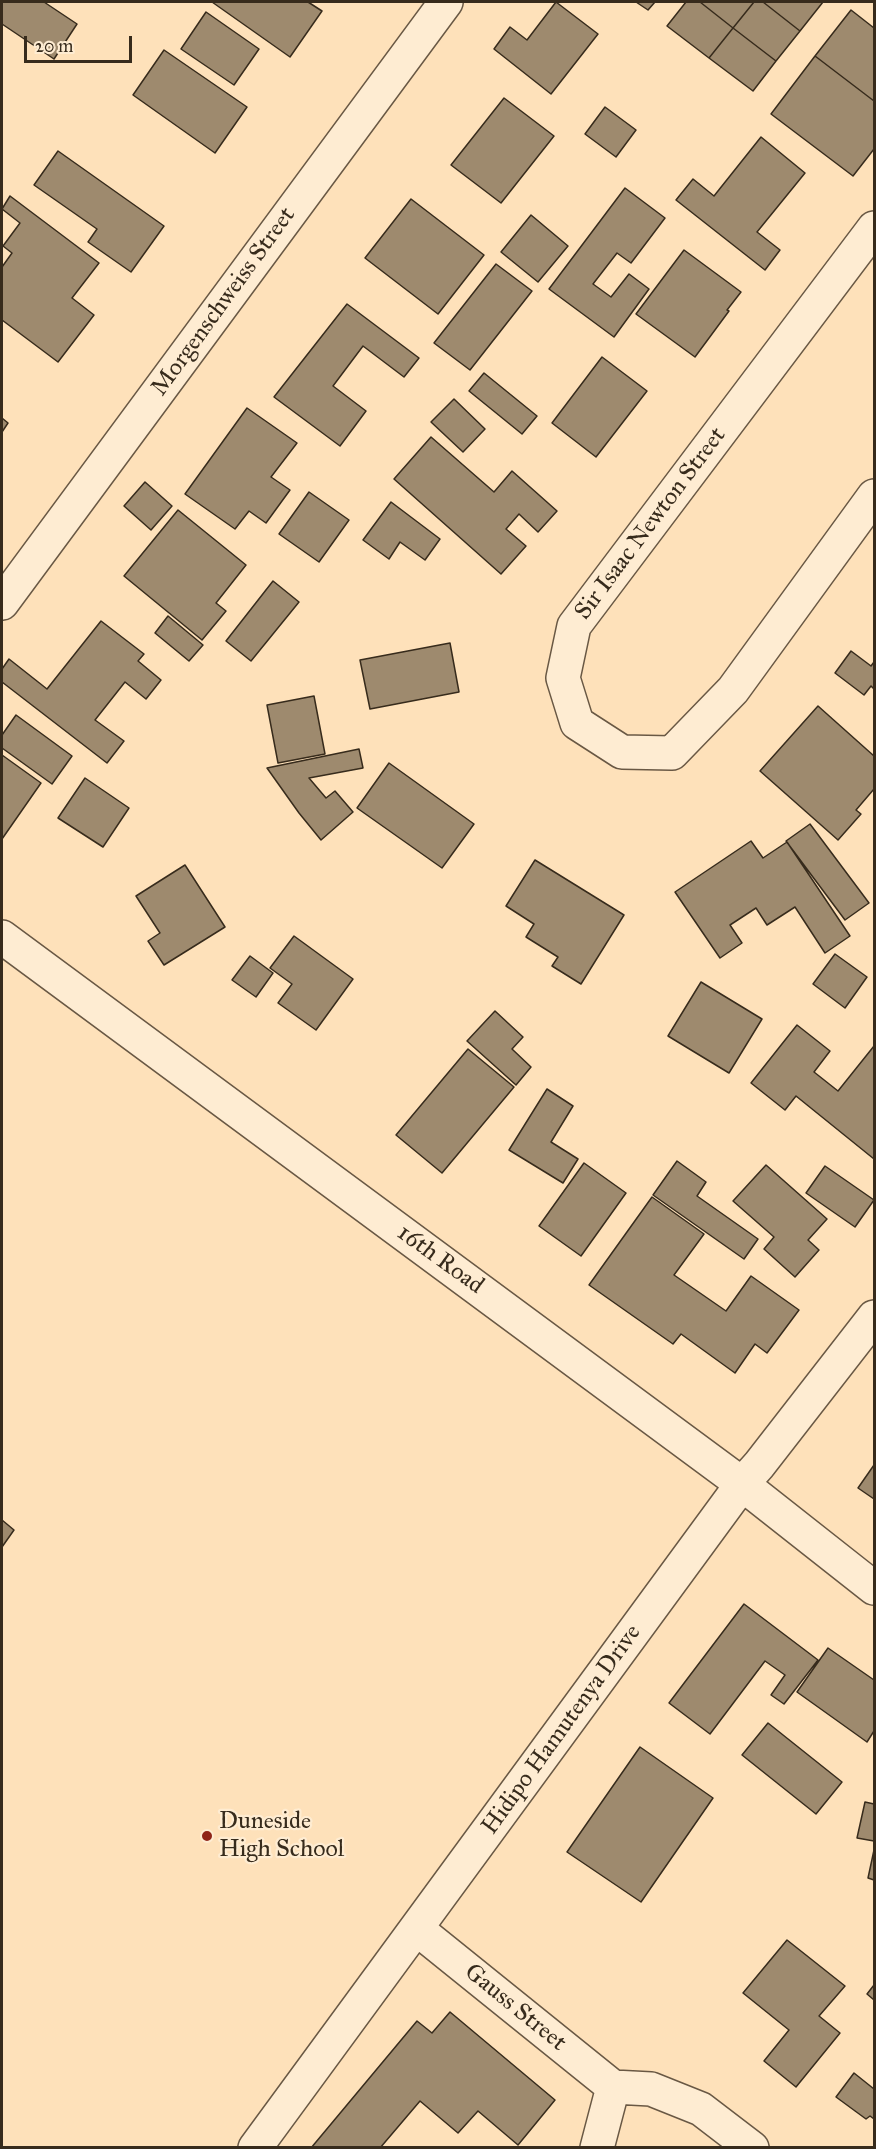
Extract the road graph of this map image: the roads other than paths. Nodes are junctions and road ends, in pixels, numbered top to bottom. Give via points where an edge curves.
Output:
1 (446, 2) edge
2 (874, 228) edge
3 (874, 496) edge
4 (2, 603) edge
5 (2, 937) edge
6 (874, 1317) edge
7 (742, 1484) junction
8 (874, 1588) edge
9 (417, 1929) junction
10 (613, 2087) junction
11 (255, 2148) edge
12 (597, 2148) edge
13 (752, 2148) edge

1 - 4 street, Morgenschweiss Street
2 - 3 street, Sir Isaac Newton Street via 574,626 563,678 577,723 621,752 672,753 733,690
5 - 7 street, 16th Road
6 - 7 street, Hidipo Hamutenya Drive
7 - 8 street, 16th Road
7 - 9 street, Hidipo Hamutenya Drive
9 - 10 street, Gauss Street
9 - 11 street, Hidipo Hamutenya Drive
10 - 12 street
10 - 13 street via 651,2089 701,2109

